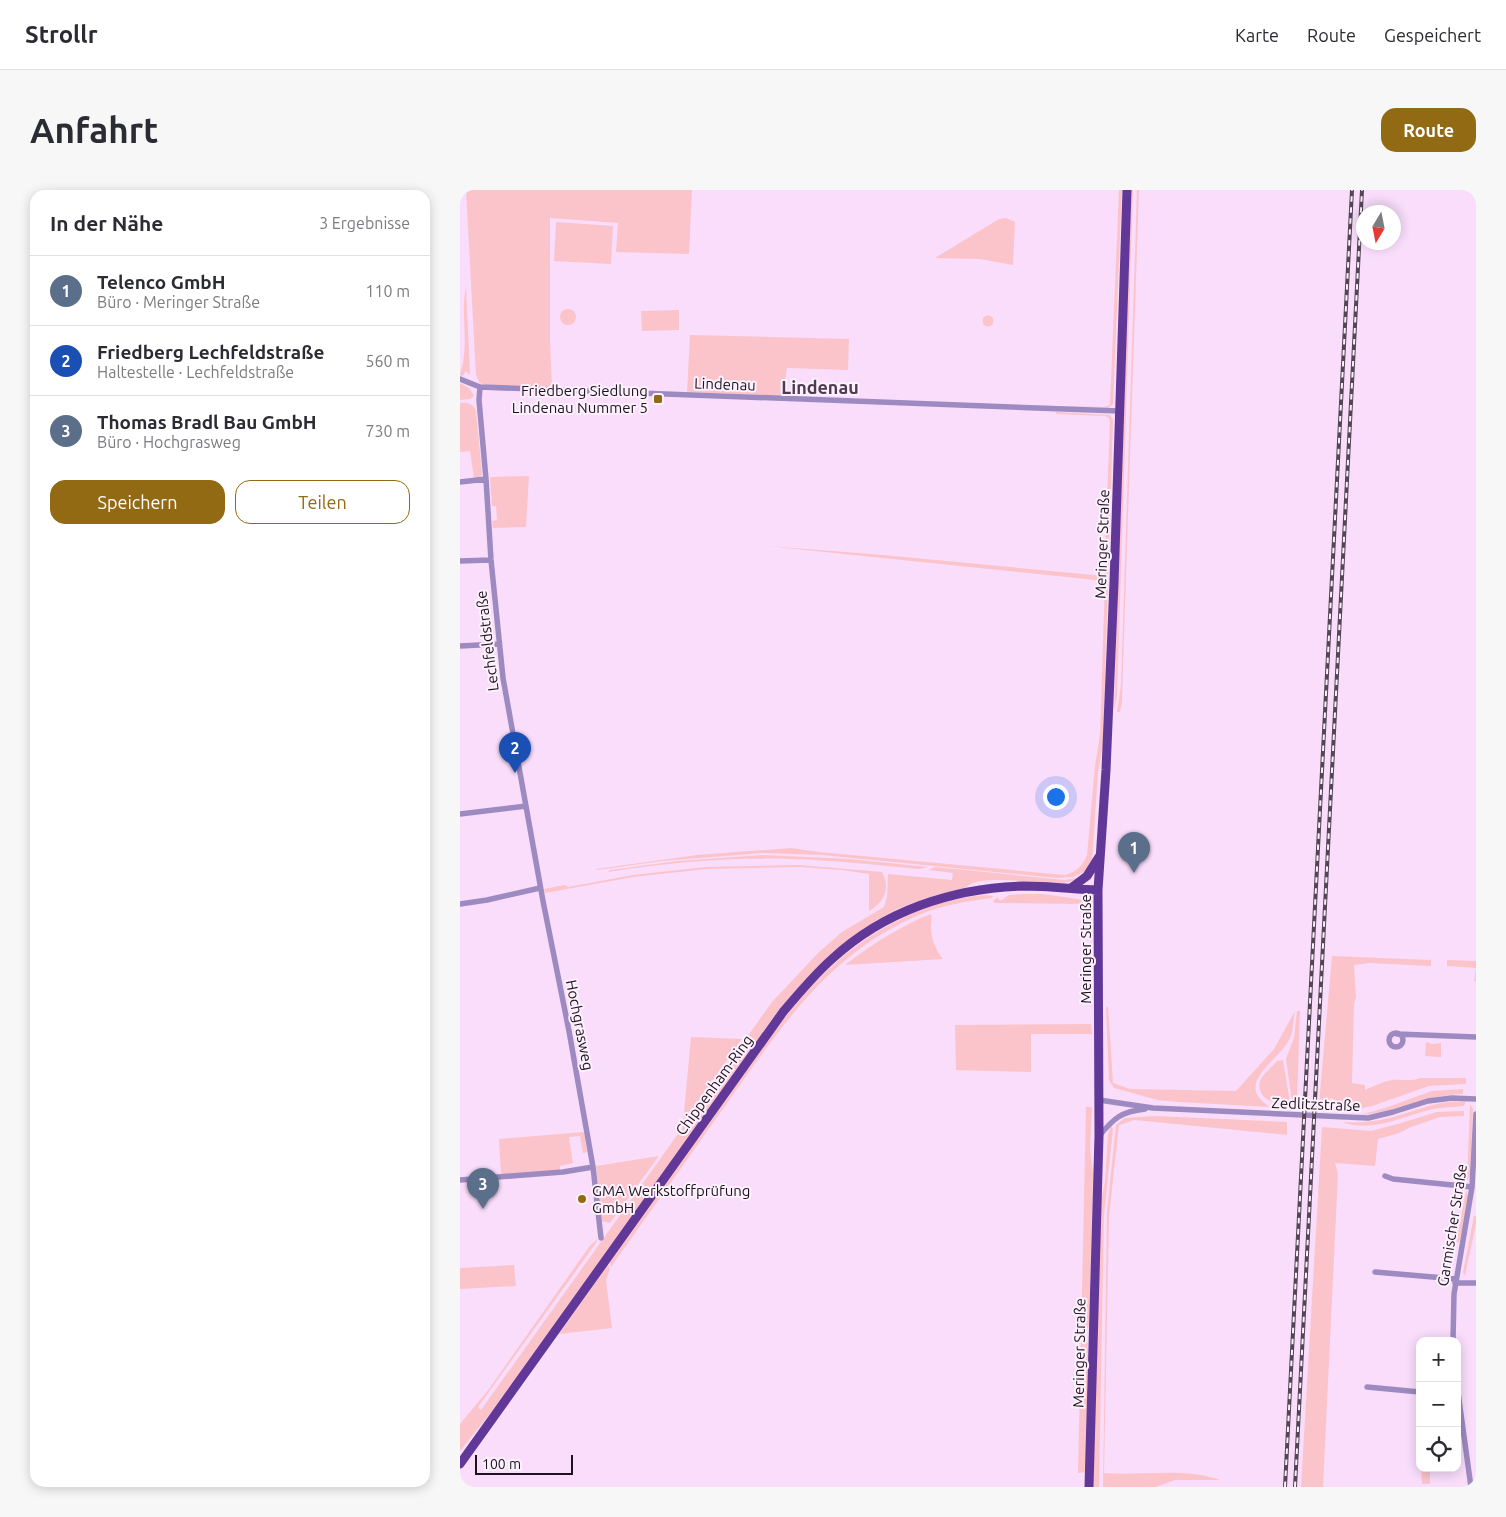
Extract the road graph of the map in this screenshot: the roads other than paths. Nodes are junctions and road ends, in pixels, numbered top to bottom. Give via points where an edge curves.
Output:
1 (1127, 190) edge
2 (460, 380) edge
3 (480, 388) junction
4 (1119, 410) junction
5 (486, 479) junction
6 (460, 482) edge
7 (491, 560) junction
8 (460, 561) edge
9 (499, 644) junction
10 (460, 646) edge
11 (526, 806) junction
12 (460, 814) edge
13 (1100, 854) junction
14 (540, 888) junction
15 (1071, 888) junction
16 (1098, 890) junction
17 (460, 904) edge
18 (1397, 1034) dead end
19 (1476, 1037) edge
20 (1476, 1099) edge
21 (1099, 1100) junction
22 (1153, 1108) junction
23 (1476, 1114) edge
24 (1099, 1136) junction
25 (1475, 1154) edge
26 (593, 1168) junction
27 (1385, 1176) dead end
28 (460, 1180) edge
29 (1472, 1187) junction
30 (601, 1238) dead end
31 (1376, 1272) dead end
32 (1455, 1281) junction
33 (1476, 1283) edge
34 (1453, 1337) edge
35 (1367, 1387) dead end
36 (1416, 1392) edge
37 (1461, 1416) edge
38 (460, 1464) edge
39 (1089, 1487) edge
40 (1471, 1487) edge

1 - 4 main road, Meringer Straße
2 - 3 street, Lindenau
3 - 4 street, Lindenau
3 - 5 street, Lechfeldstraße
4 - 13 main road, Meringer Straße via 1110,699
5 - 6 street
5 - 7 street, Lechfeldstraße
7 - 8 street
7 - 9 street, Lechfeldstraße
9 - 10 street
9 - 11 street, Lechfeldstraße
11 - 12 street
11 - 14 street, Lechfeldstraße
13 - 15 main road via 1087,876
13 - 16 main road, Meringer Straße
14 - 17 street
14 - 26 street, Hochgrasweg
15 - 16 main road, Chippenham-Ring
15 - 38 main road, Chippenham-Ring via 999,887 937,899 880,924 833,958 783,1012
16 - 21 main road, Meringer Straße
18 - 19 street
20 - 22 street, Zedlitzstraße via 1428,1101 1368,1118
21 - 22 street, Zedlitzstraße
21 - 24 main road, Meringer Straße
22 - 24 street, Zedlitzstraße via 1117,1116
23 - 25 street, Garmischer Straße
24 - 39 main road, Meringer Straße
25 - 29 street, Garmischer Straße
26 - 28 street
26 - 30 street, Hochgrasweg
27 - 29 street
29 - 32 street, Garmischer Straße
31 - 32 street
32 - 33 street
32 - 34 street, Garmischer Straße
35 - 36 street
37 - 40 street

